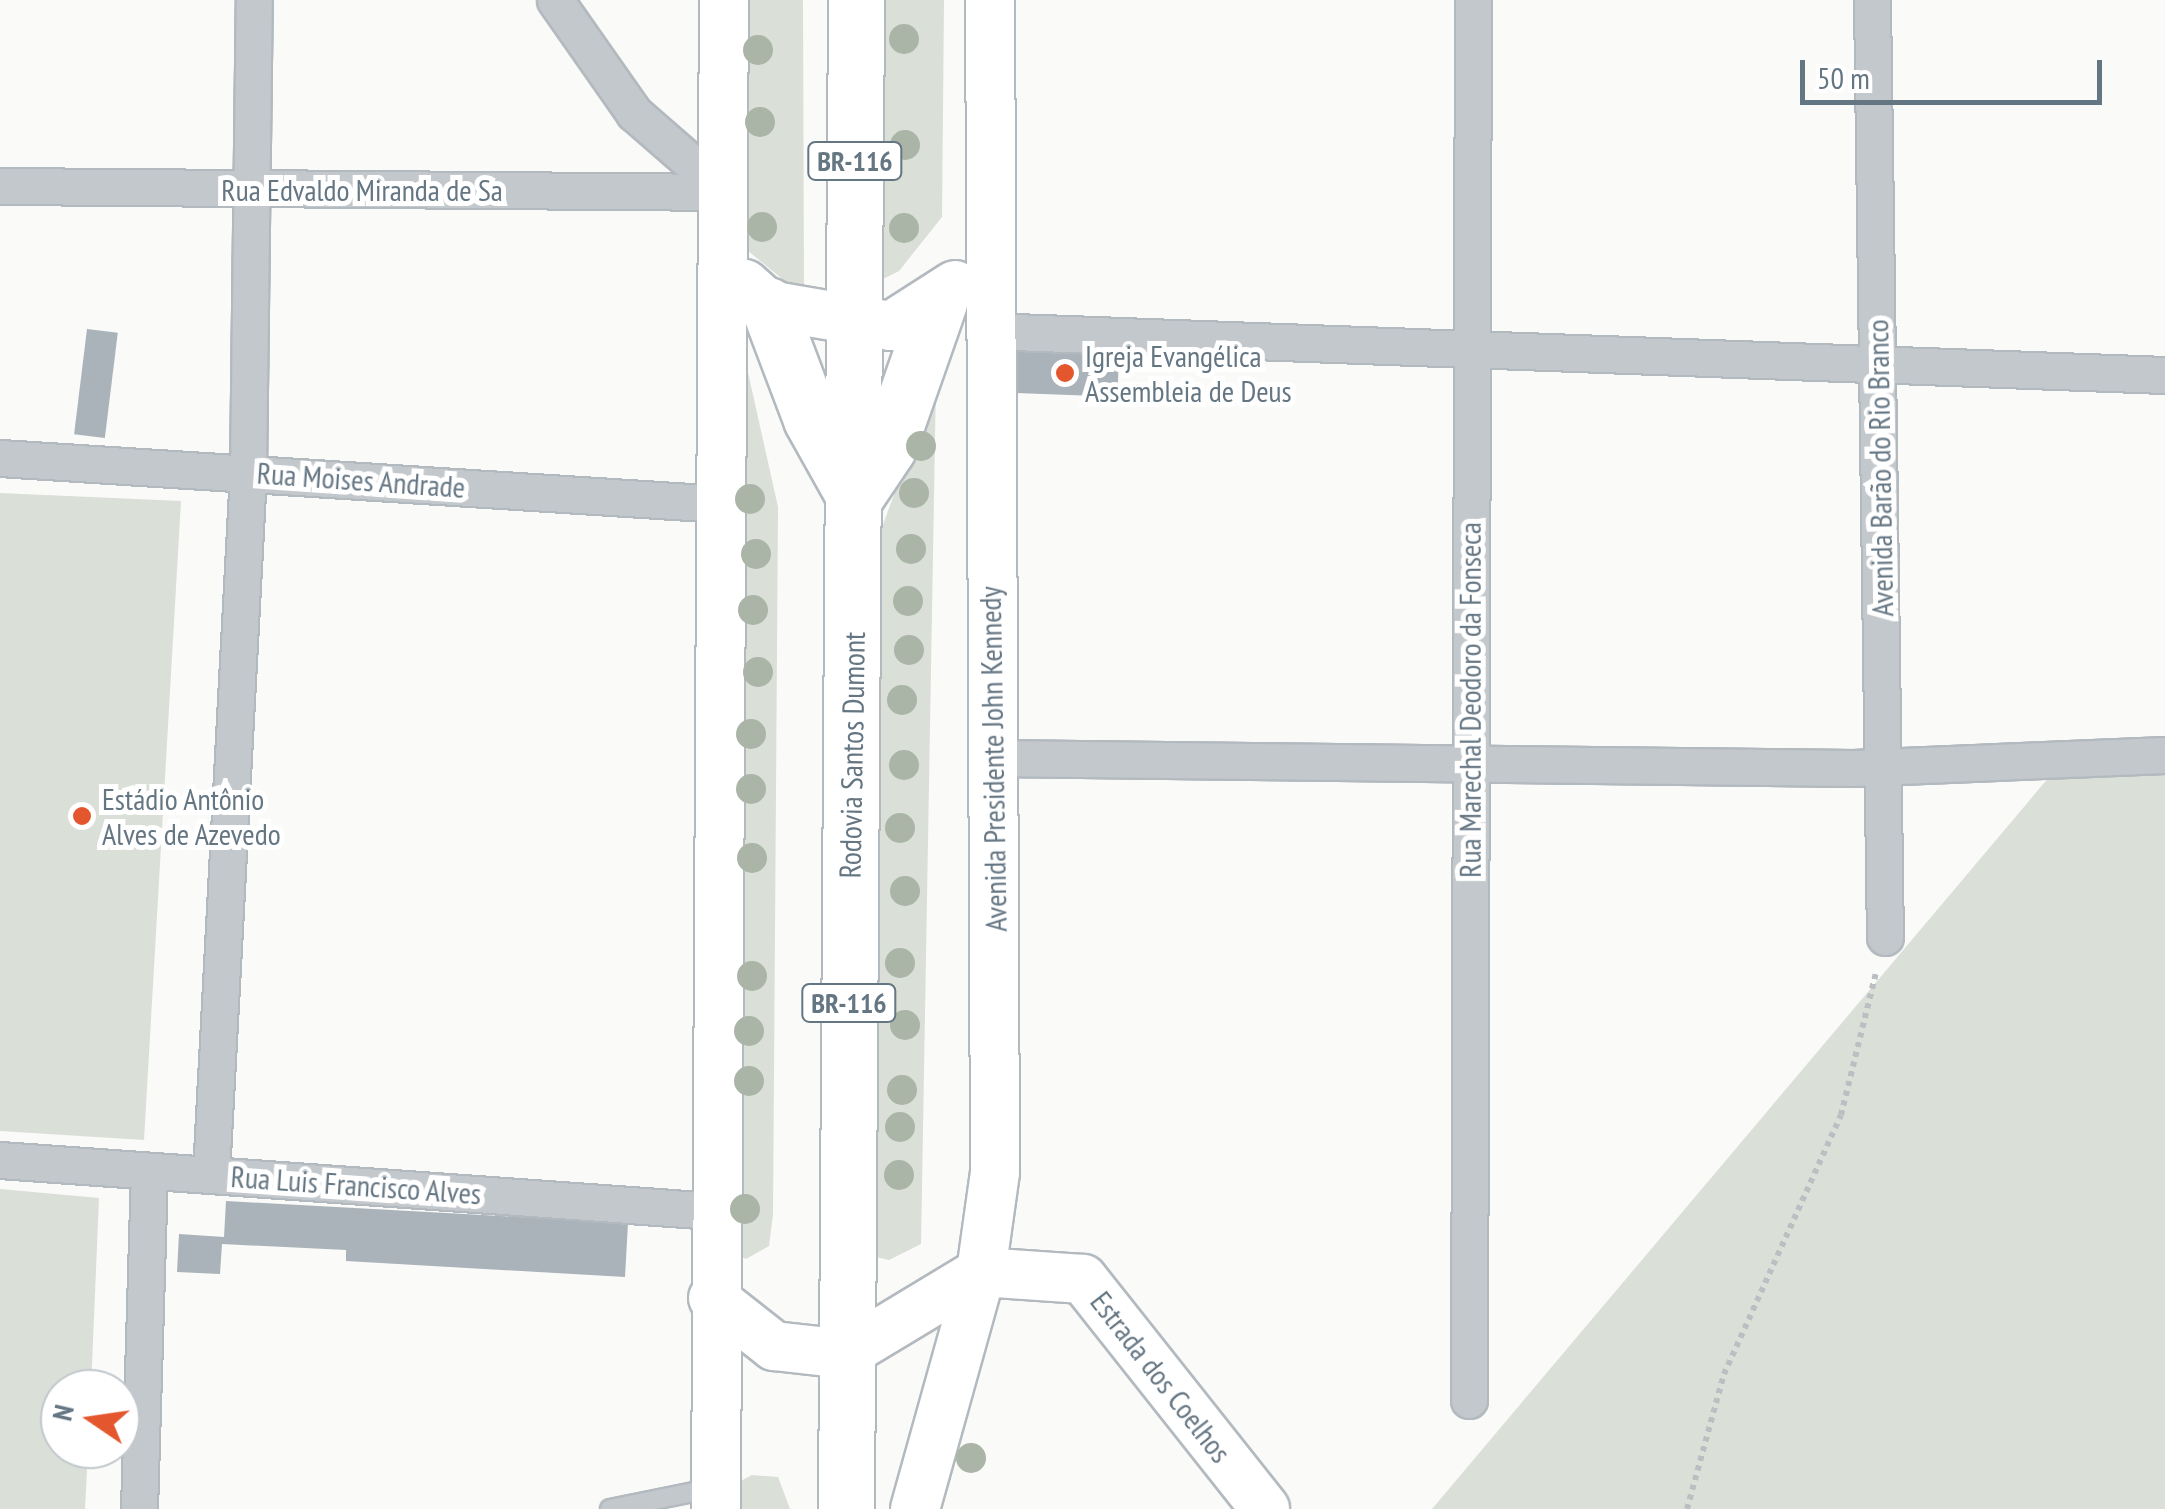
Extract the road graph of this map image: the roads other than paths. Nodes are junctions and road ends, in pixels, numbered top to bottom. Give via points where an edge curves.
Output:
1 (254, 0) edge
2 (555, 0) edge
3 (724, 0) edge
4 (856, 0) edge
5 (990, 0) edge
6 (1472, 0) edge
7 (1872, 0) edge
8 (0, 186) edge
9 (250, 189) junction
10 (725, 192) junction
11 (986, 252) junction
12 (724, 264) junction
13 (939, 302) junction
14 (768, 305) junction
15 (855, 322) junction
16 (987, 331) junction
17 (1473, 354) junction
18 (1879, 370) junction
19 (2165, 374) edge
20 (0, 458) edge
21 (248, 472) junction
22 (855, 496) junction
23 (722, 504) junction
24 (2165, 755) edge
25 (994, 758) junction
26 (1883, 764) junction
27 (1468, 768) junction
28 (1885, 937) road end
29 (0, 1160) edge
30 (149, 1170) junction
31 (210, 1174) junction
32 (713, 1210) junction
33 (980, 1272) junction
34 (713, 1298) junction
35 (845, 1354) junction
36 (1469, 1400) dead end
37 (716, 1498) edge
38 (139, 1509) edge
39 (610, 1509) edge
40 (846, 1509) edge
41 (915, 1509) edge
42 (1265, 1509) edge

1 - 9 street
2 - 10 street via 634,113
3 - 10 street
4 - 15 highway, Rodovia Santos Dumont / BR-116
5 - 11 street, Avenida Presidente John Kennedy
6 - 17 street, Rua Marechal Deodoro da Fonseca
7 - 18 street, Avenida Barão do Rio Branco
8 - 9 street, Rua Edvaldo Miranda de Sa
9 - 10 street, Rua Edvaldo Miranda de Sa
9 - 21 street
10 - 12 street
11 - 13 street
11 - 16 street, Avenida Presidente John Kennedy
12 - 14 street
12 - 23 street
13 - 15 street via 891,326
13 - 22 highway via 888,448
14 - 15 street
14 - 22 highway via 811,420
15 - 22 highway, Rodovia Santos Dumont / BR-116
16 - 17 street
16 - 25 street, Avenida Presidente John Kennedy
17 - 18 street
17 - 27 street, Rua Marechal Deodoro da Fonseca
18 - 19 street
18 - 26 street, Avenida Barão do Rio Branco
20 - 21 street, Rua Moises Andrade
21 - 23 street, Rua Moises Andrade
21 - 31 street
22 - 35 highway, Rodovia Santos Dumont / BR-116
23 - 32 street
24 - 26 street
25 - 27 street
25 - 33 street, Avenida Presidente John Kennedy via 995,1172
26 - 27 street
26 - 28 street, Avenida Barão do Rio Branco
27 - 36 street, Rua Marechal Deodoro da Fonseca
29 - 30 street, Rua Luis Francisco Alves
30 - 31 street, Rua Luis Francisco Alves
30 - 38 street
31 - 32 street, Rua Luis Francisco Alves
32 - 34 street
33 - 35 street
33 - 41 street, Avenida Presidente John Kennedy
33 - 42 street, Estrada dos Coelhos via 1083,1280
34 - 35 street via 774,1346
34 - 37 street
35 - 40 highway, Rodovia Santos Dumont / BR-116
37 - 39 lane

